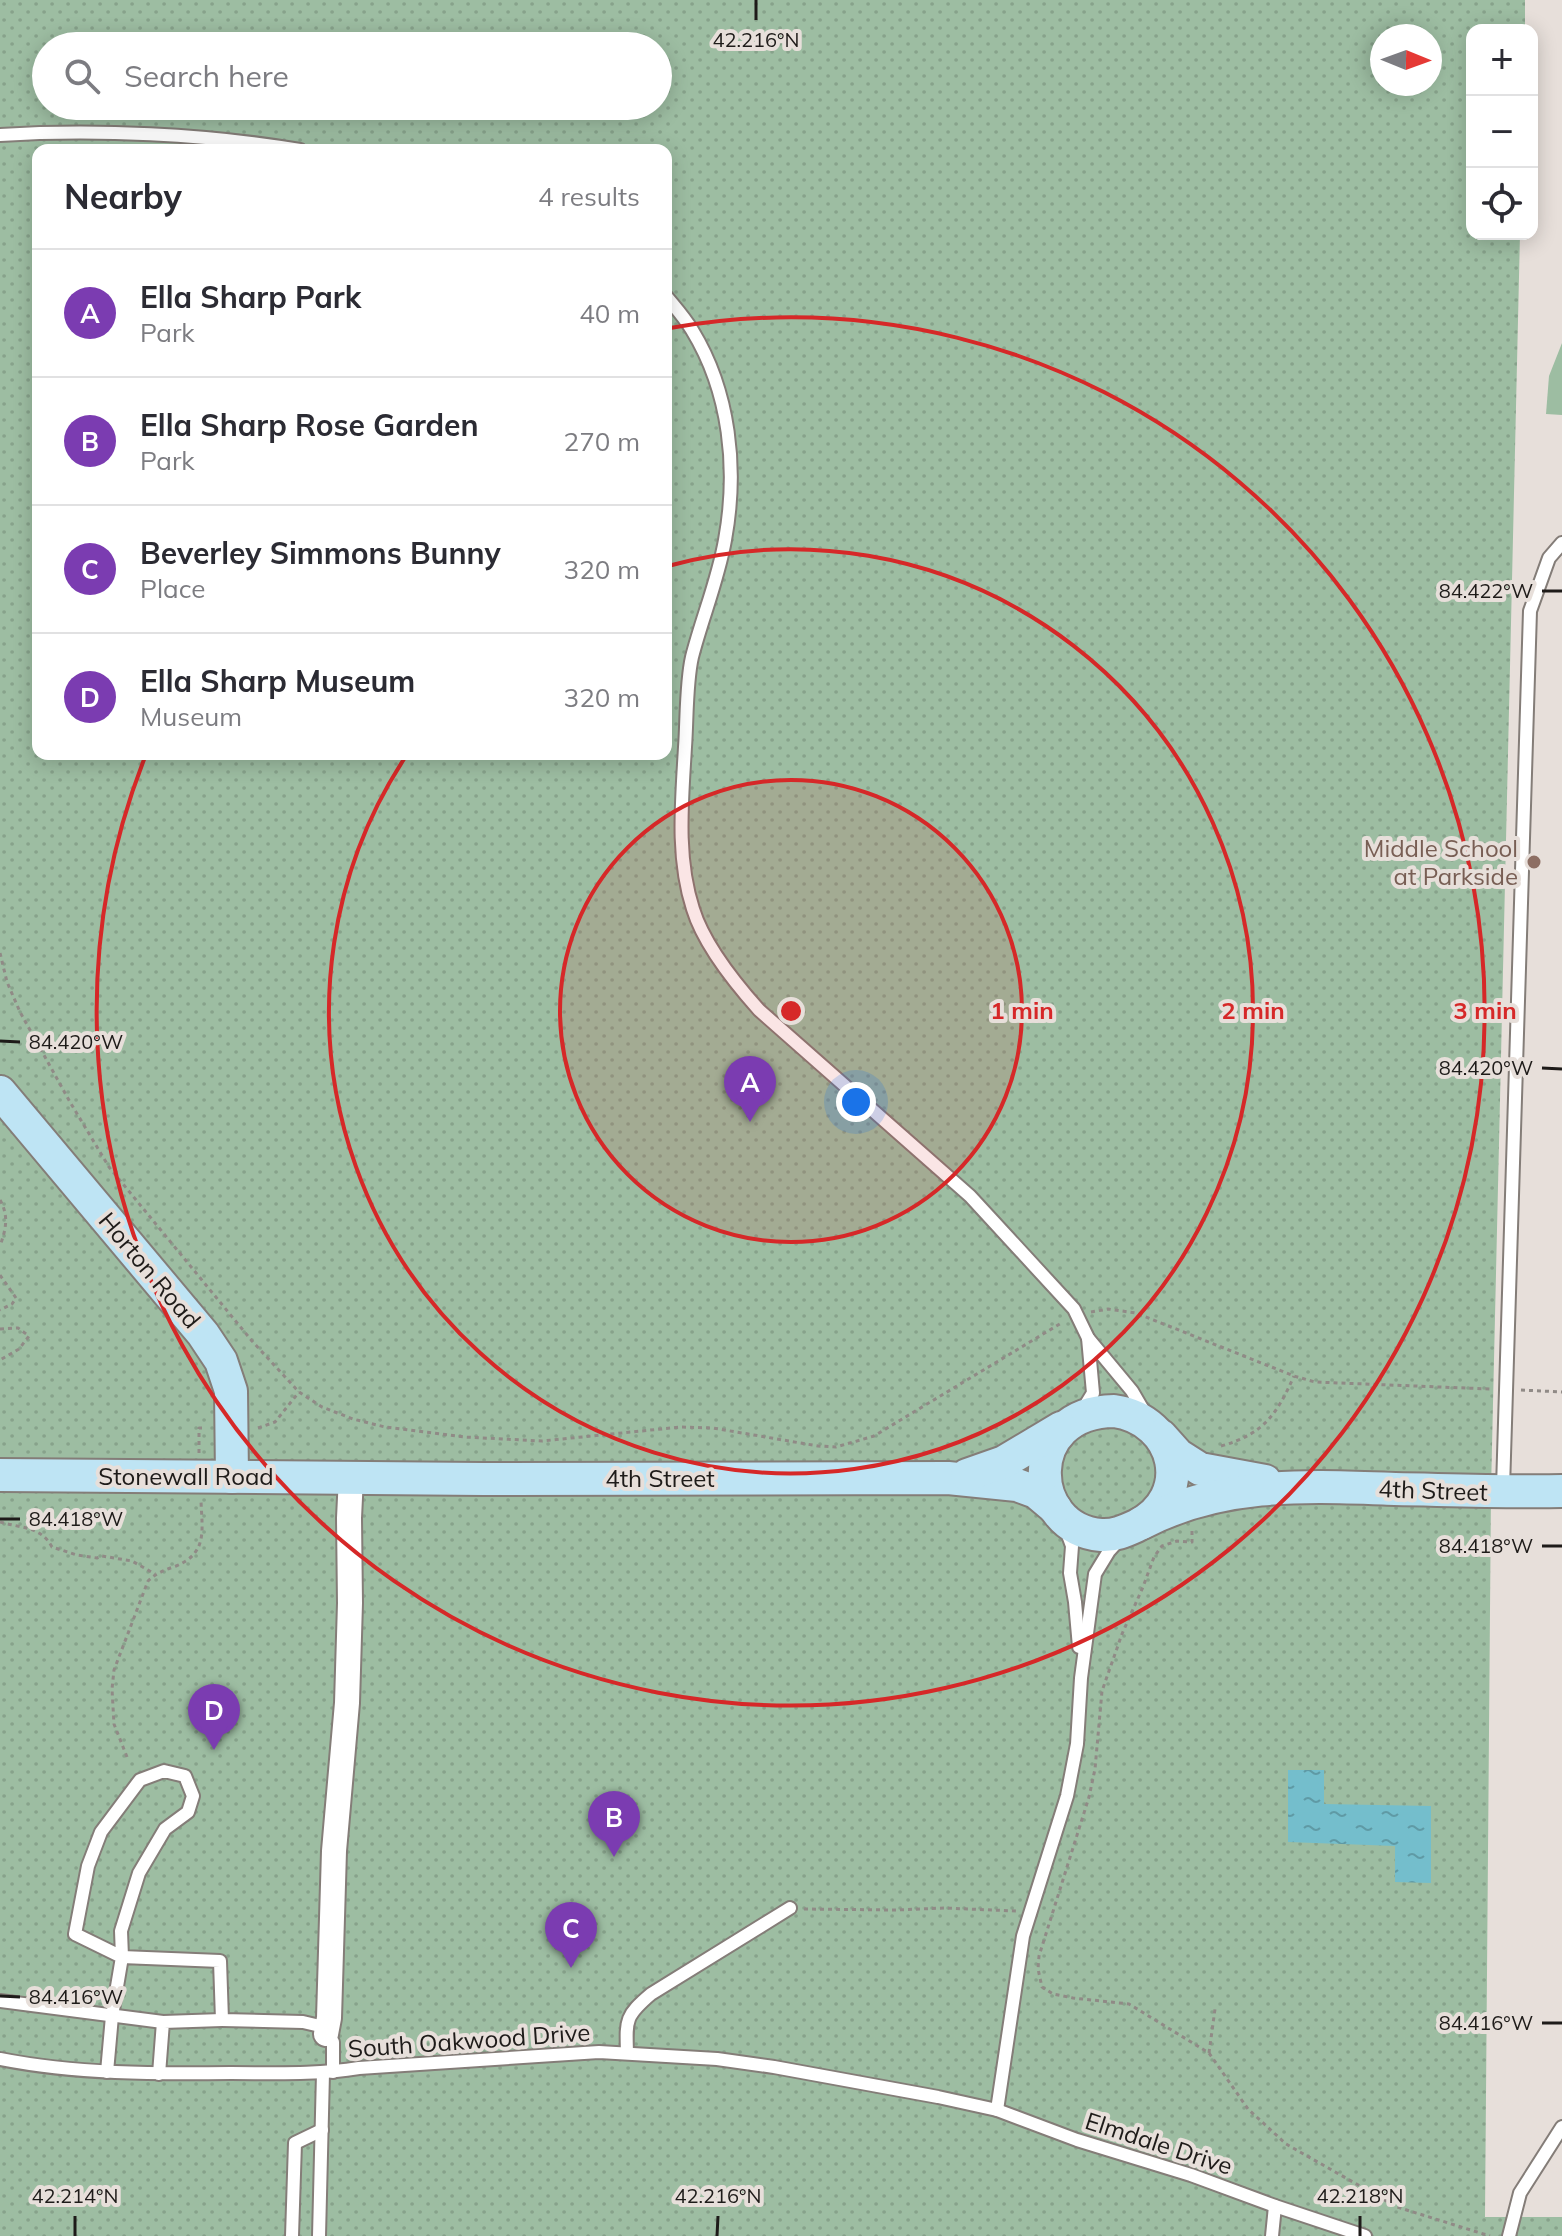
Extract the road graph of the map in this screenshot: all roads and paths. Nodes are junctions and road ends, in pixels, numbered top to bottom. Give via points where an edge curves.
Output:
1 (0, 135) edge
2 (254, 144) edge
3 (672, 304) edge
4 (1562, 543) edge
5 (0, 953) edge
6 (0, 1092) edge
7 (0, 1200) edge
8 (0, 1246) edge
9 (0, 1275) edge
10 (0, 1310) edge
11 (1091, 1312) dead end
12 (1065, 1320) dead end
13 (0, 1329) edge
14 (1088, 1338) junction
15 (0, 1360) edge
16 (1506, 1389) junction
17 (299, 1392) junction
18 (1562, 1392) edge
19 (1073, 1421) junction
20 (232, 1429) junction
21 (1157, 1432) junction
22 (0, 1475) edge
23 (200, 1476) junction
24 (232, 1477) junction
25 (362, 1477) junction
26 (948, 1478) junction
27 (1304, 1486) junction
28 (1562, 1491) edge
29 (1503, 1492) junction
30 (1058, 1513) junction
31 (0, 1522) edge
32 (1135, 1526) junction
33 (1192, 1542) dead end
34 (155, 1574) junction
35 (1081, 1678) junction
36 (127, 1757) dead end
37 (790, 1908) dead end
38 (806, 1909) dead end
39 (1016, 1911) dead end
40 (1046, 1912) dead end
41 (1052, 1915) junction
42 (122, 1957) junction
43 (0, 2001) edge
44 (1215, 2009) dead end
45 (112, 2016) junction
46 (222, 2020) junction
47 (163, 2022) junction
48 (326, 2034) junction
49 (627, 2053) junction
50 (1209, 2053) junction
51 (0, 2059) edge
52 (107, 2072) junction
53 (328, 2073) junction
54 (159, 2074) junction
55 (938, 2097) joint
56 (997, 2110) junction
57 (1562, 2127) edge
58 (322, 2130) junction
59 (1275, 2206) junction
60 (292, 2236) edge
61 (319, 2236) edge
62 (1272, 2236) edge
63 (1365, 2236) edge
64 (1490, 2236) edge
65 (1509, 2236) edge

1 - 2 lane via 103,133
3 - 14 lane via 692,329 714,375 728,422 731,463 725,541 691,660 680,819 693,910 734,981 759,1010 970,1196 1074,1309
4 - 16 lane via 1549,558 1530,611
5 - 17 path via 20,1012 109,1167
6 - 20 street, Horton Road via 213,1348 231,1391
7 - 8 path via 6,1229
9 - 10 path via 16,1298
11 - 16 path via 1136,1313 1315,1382
12 - 17 path via 884,1431 836,1447 713,1428 542,1441 464,1437 353,1419
13 - 15 path via 18,1328 29,1336
14 - 19 lane via 1093,1393
14 - 21 lane via 1132,1391
16 - 18 path
16 - 29 lane
17 - 20 path via 275,1422
19 - 21 street via 1114,1411 1134,1416
19 - 26 street, 4th Street via 1004,1462
19 - 30 street via 1048,1448 1046,1483
20 - 23 path via 199,1428
20 - 24 street, Horton Road
21 - 27 street, 4th Street via 1200,1469
21 - 32 street via 1170,1457 1170,1484 1163,1503
22 - 23 street, Stonewall Road
23 - 24 street, Stonewall Road
23 - 34 path via 202,1542 191,1560
24 - 25 street, Stonewall Road
25 - 26 street, 4th Street
25 - 48 street via 349,1518 347,1703
26 - 30 street, 4th Street via 1017,1485 1036,1492
27 - 29 street, 4th Street
27 - 32 street, 4th Street via 1237,1492 1180,1506
28 - 29 street, 4th Street
30 - 32 street via 1075,1529 1092,1533 1114,1534
30 - 35 lane via 1072,1546
31 - 34 path via 36,1530 52,1547 69,1553 132,1561
32 - 35 lane via 1095,1574
33 - 41 path via 1162,1546 1122,1634 1102,1691 1089,1797
34 - 36 path via 114,1670 114,1724
35 - 56 lane via 1067,1796 1023,1936
37 - 49 lane via 632,2010
38 - 39 path
40 - 41 path
41 - 50 path via 1039,1956 1042,1987 1073,1998 1129,2004
42 - 42 lane via 121,1931 139,1873 165,1829 188,1812 193,1796 185,1776 164,1771 140,1780 101,1832 88,1866 75,1934
42 - 45 lane
42 - 46 lane via 220,1961
43 - 45 lane
44 - 50 path
45 - 47 lane
45 - 52 lane
46 - 47 lane
46 - 48 lane via 303,2022 320,2026
47 - 54 lane
48 - 53 lane via 333,2042
49 - 53 lane, South Oakwood Drive via 558,2053
49 - 55 lane, South Oakwood Drive via 760,2065
50 - 64 path via 1248,2109 1286,2144 1397,2207
51 - 52 lane, South Oakwood Drive
52 - 54 lane, South Oakwood Drive
53 - 54 lane, South Oakwood Drive
53 - 58 lane
55 - 56 lane, Elmdale Drive
56 - 59 lane, Elmdale Drive
57 - 65 lane via 1520,2193
58 - 60 lane via 295,2143
58 - 61 lane
59 - 62 lane
59 - 63 lane, Elmdale Drive

